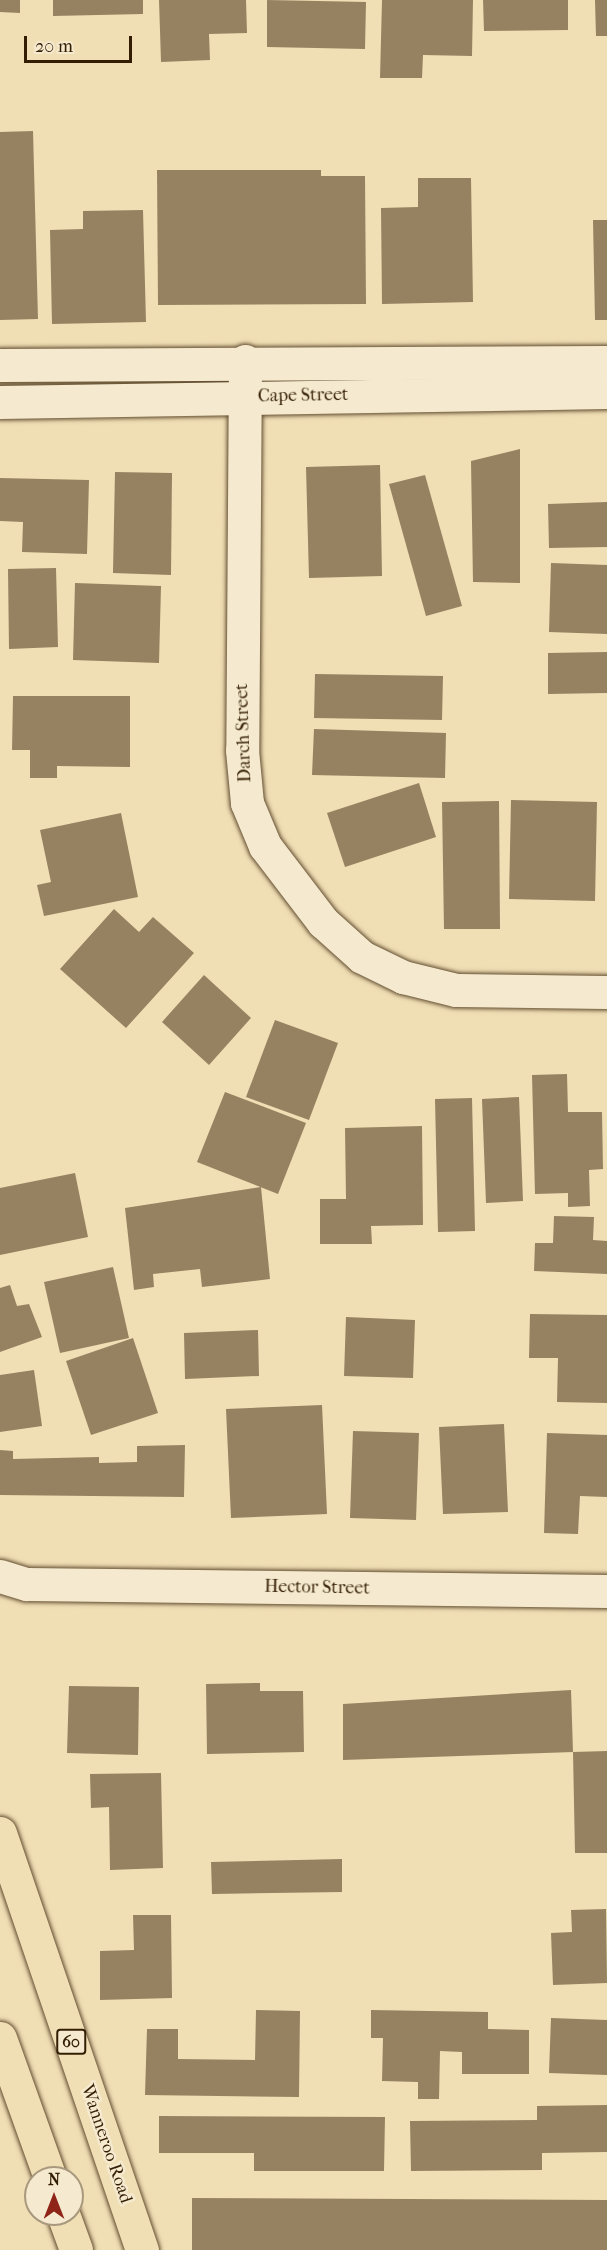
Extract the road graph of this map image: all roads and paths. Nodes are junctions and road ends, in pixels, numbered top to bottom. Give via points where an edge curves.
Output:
1 (245, 361) junction
2 (607, 362) edge
3 (0, 364) edge
4 (607, 392) edge
5 (244, 398) junction
6 (0, 402) edge
7 (607, 992) edge
8 (14, 1580) edge
9 (607, 1591) edge
10 (0, 1602) edge
11 (0, 1833) edge
12 (0, 2038) edge
13 (46, 2166) edge
14 (67, 2226) edge
15 (76, 2250) edge
16 (142, 2250) edge

1 - 2 street, Cape Street
1 - 3 street, Cape Street
1 - 5 street, Darch Street
4 - 5 street, Cape Street
5 - 6 street, Cape Street
5 - 7 street, Darch Street via 242,750 247,803 265,846 323,921 362,957 403,977 456,990
8 - 9 street, Hector Street
8 - 10 street, Hector Street
11 - 16 highway, Wanneroo Road / 60
12 - 13 highway
14 - 15 highway

